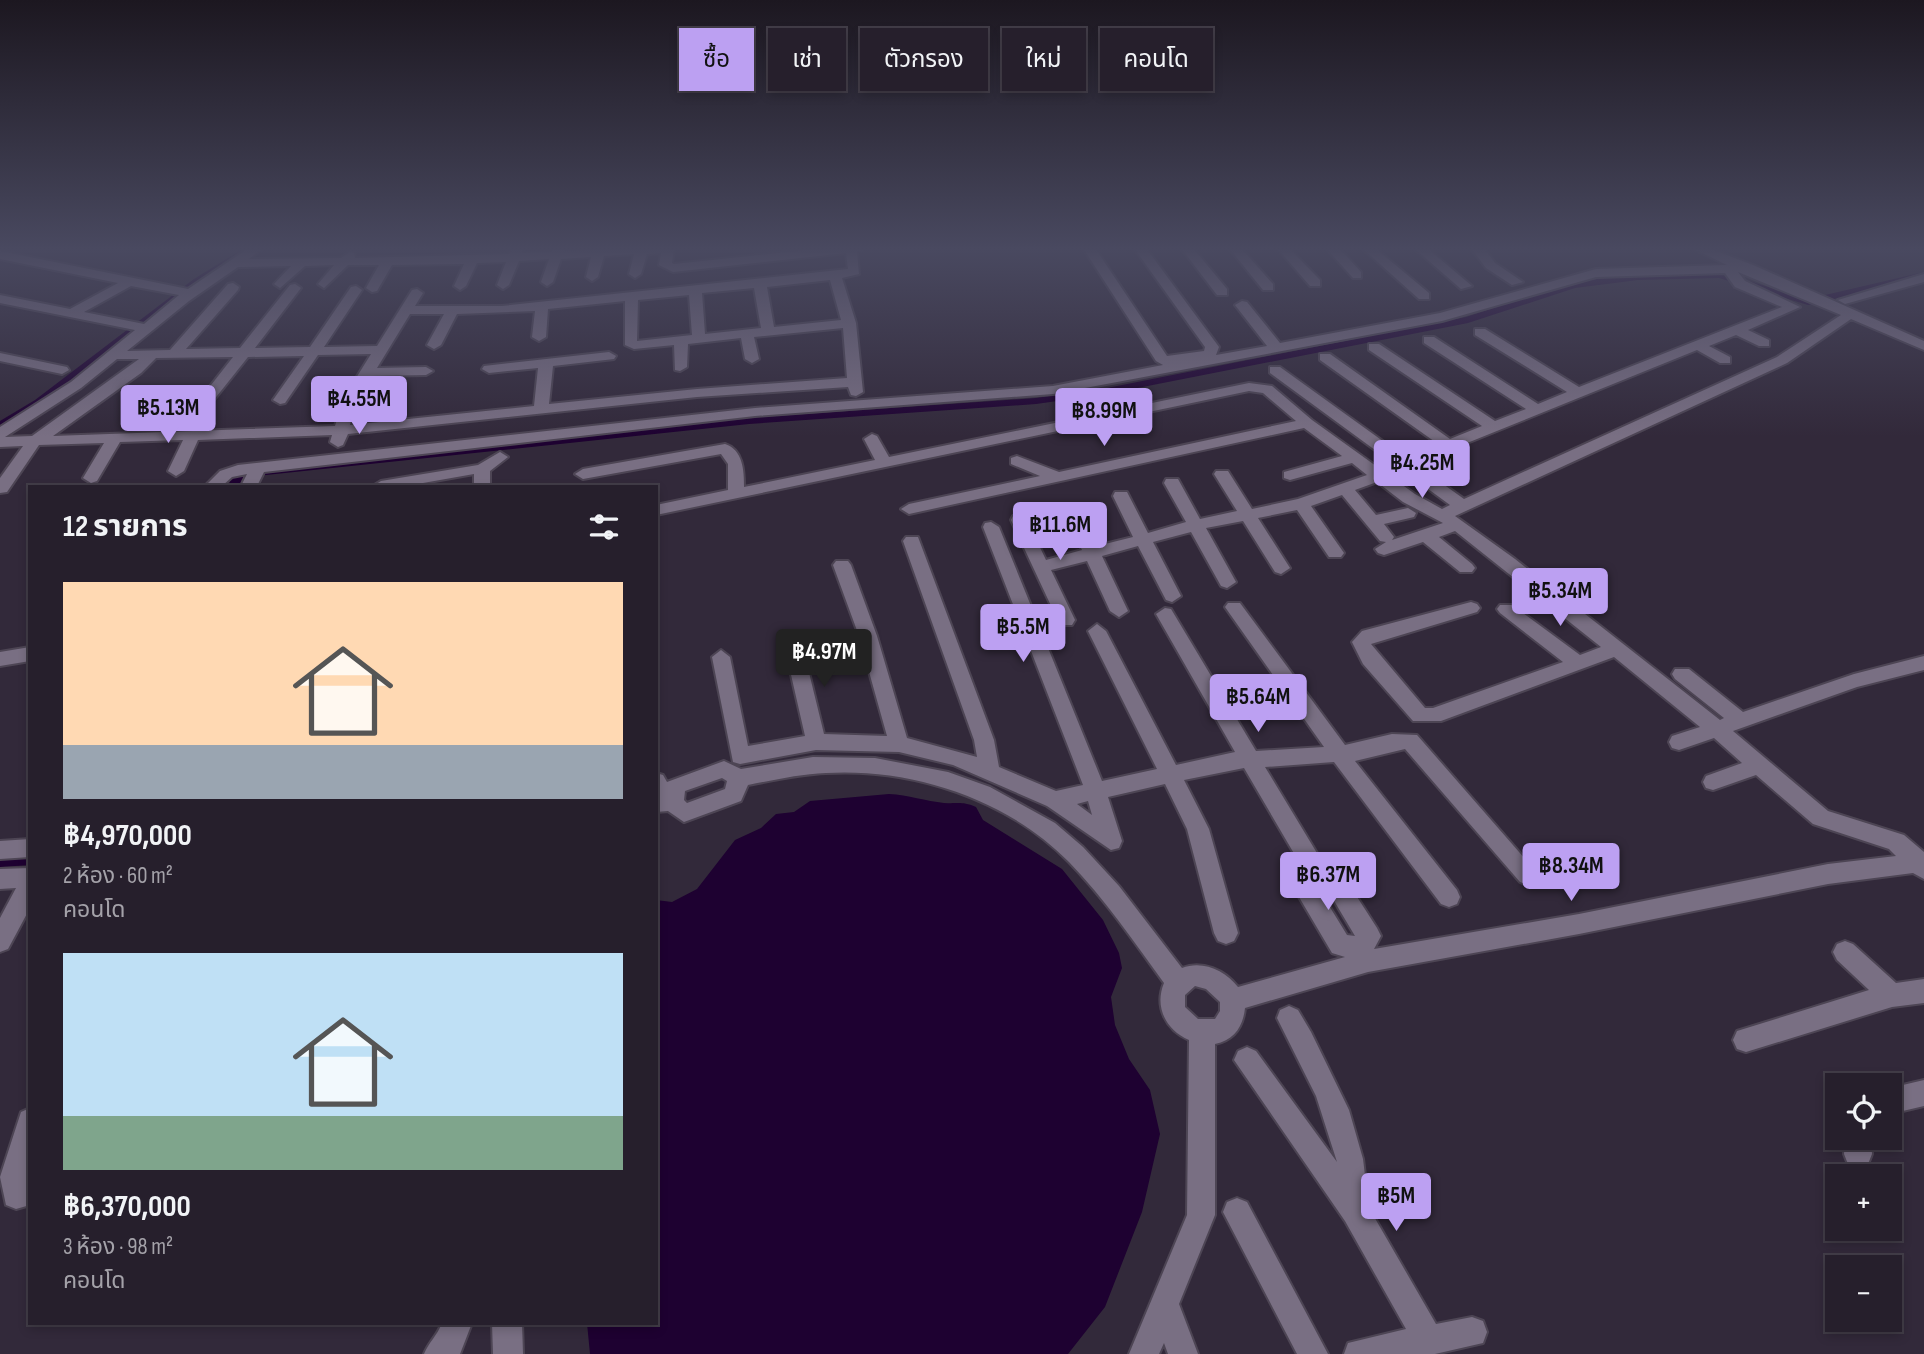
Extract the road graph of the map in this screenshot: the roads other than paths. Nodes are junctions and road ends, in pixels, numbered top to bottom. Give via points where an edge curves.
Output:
1 (58, 311) edge
2 (76, 311) edge
3 (165, 311) edge
4 (213, 311) edge
5 (277, 311) edge
6 (342, 311) edge
7 (404, 311) edge
8 (452, 311) edge
9 (538, 311) edge
10 (632, 311) edge
11 (697, 311) edge
12 (765, 311) edge
13 (845, 311) edge
14 (1130, 311) edge
15 (1186, 311) edge
16 (1247, 311) edge
17 (1461, 311) edge
18 (1783, 311) edge
19 (1835, 311) edge
20 (1845, 311) edge
21 (71, 314) junction
22 (849, 323) junction
23 (142, 328) junction
24 (1737, 330) junction
25 (768, 332) junction
26 (1480, 332) dead end
27 (747, 335) junction
28 (539, 337) dead end
29 (699, 339) junction
30 (681, 341) junction
31 (1429, 341) dead end
32 (1764, 343) dead end
33 (434, 345) dead end
34 (1924, 345) edge
35 (1699, 346) junction
36 (1374, 347) dead end
37 (1278, 349) junction
38 (315, 350) junction
39 (379, 350) junction
40 (245, 352) junction
41 (153, 353) junction
42 (175, 353) junction
43 (112, 355) junction
44 (609, 356) dead end
45 (0, 357) edge
46 (1325, 358) dead end
47 (1725, 360) dead end
48 (546, 363) junction
49 (680, 367) dead end
50 (489, 369) dead end
51 (62, 370) dead end
52 (1275, 370) dead end
53 (426, 371) dead end
54 (367, 372) junction
55 (854, 382) junction
56 (752, 388) junction
57 (1580, 394) junction
58 (280, 400) dead end
59 (204, 403) dead end
60 (856, 405) junction
61 (541, 409) junction
62 (1538, 410) junction
63 (1307, 423) junction
64 (1495, 428) junction
65 (342, 430) junction
66 (270, 433) junction
67 (0, 434) edge
68 (193, 435) junction
69 (115, 437) junction
70 (872, 439) dead end
71 (0, 442) edge
72 (34, 442) junction
73 (1451, 446) junction
74 (335, 452) dead end
75 (500, 457) dead end
76 (1354, 457) junction
77 (1017, 461) dead end
78 (884, 463) junction
79 (1403, 464) junction
80 (8, 469) edge
81 (176, 471) dead end
82 (256, 472) edge
83 (583, 474) dead end
84 (1222, 474) dead end
85 (1290, 475) dead end
86 (1379, 476) junction
87 (1057, 477) junction
88 (92, 478) dead end
89 (481, 478) edge
90 (1172, 483) dead end
91 (214, 485) edge
92 (394, 485) edge
93 (1, 488) edge
94 (1346, 490) junction
95 (736, 494) junction
96 (1121, 496) dead end
97 (1301, 504) junction
98 (909, 509) dead end
99 (1071, 509) dead end
100 (658, 510) edge
101 (1408, 513) dead end
102 (1248, 514) junction
103 (1454, 515) junction
104 (1019, 520) dead end
105 (1373, 521) junction
106 (1196, 525) junction
107 (991, 527) dead end
108 (1426, 535) junction
109 (1144, 540) junction
110 (912, 541) dead end
111 (1335, 553) dead end
112 (1093, 554) junction
113 (1509, 563) junction
114 (842, 565) dead end
115 (1042, 567) junction
116 (1281, 568) dead end
117 (1466, 568) dead end
118 (1487, 569) dead end
119 (1227, 582) dead end
120 (1234, 607) dead end
121 (1471, 608) dead end
122 (1506, 610) dead end
123 (1119, 611) dead end
124 (1066, 621) dead end
125 (1097, 631) dead end
126 (793, 644) dead end
127 (1614, 649) junction
128 (28, 654) edge
129 (721, 657) dead end
130 (0, 659) edge
131 (1924, 663) edge
132 (1578, 664) junction
133 (1682, 674) dead end
134 (1740, 720) junction
135 (1717, 728) junction
136 (1679, 741) dead end
137 (816, 742) junction
138 (898, 744) junction
139 (1339, 755) junction
140 (1248, 758) junction
141 (1759, 765) junction
142 (989, 771) junction
143 (1170, 773) junction
144 (1713, 782) dead end
145 (658, 788) edge
146 (1096, 792) junction
147 (1055, 800) junction
148 (663, 805) edge
149 (28, 848) edge
150 (0, 850) edge
151 (1922, 865) edge
152 (1528, 874) dead end
153 (28, 877) edge
154 (0, 878) edge
155 (28, 889) edge
156 (1449, 897) dead end
157 (1226, 933) dead end
158 (0, 941) edge
159 (1845, 952) dead end
160 (1364, 955) junction
161 (1178, 982) junction
162 (1924, 991) edge
163 (1892, 995) junction
164 (1232, 1000) junction
165 (1289, 1018) dead end
166 (1202, 1033) junction
167 (1746, 1040) dead end
168 (1247, 1060) dead end
169 (1924, 1093) edge
170 (1902, 1098) edge
171 (28, 1128) edge
172 (28, 1192) edge
173 (1355, 1211) junction
174 (1237, 1212) dead end
175 (1166, 1305) junction
176 (456, 1325) edge
177 (507, 1325) edge
178 (1472, 1332) dead end
179 (1429, 1340) junction
180 (439, 1354) edge
181 (508, 1354) edge
182 (1144, 1354) edge
183 (1183, 1354) edge
184 (1313, 1354) edge
185 (1359, 1354) edge

1 - 21 street
2 - 21 street
3 - 23 street
4 - 42 street
5 - 40 street
6 - 38 street
7 - 39 street
8 - 33 street
9 - 28 street
10 - 30 street via 632,344
11 - 29 street
12 - 25 street
13 - 22 street
14 - 15 street via 1163,361 1211,353 1212,347
16 - 37 street
17 - 37 street
18 - 24 street
19 - 103 street via 1782,360
20 - 34 street
21 - 23 street
22 - 25 street
22 - 55 street
23 - 43 street
24 - 32 street
24 - 35 street
25 - 27 street
26 - 57 street
27 - 29 street
27 - 56 street
29 - 30 street
30 - 49 street
31 - 62 street
35 - 47 street
35 - 57 street
36 - 64 street
37 - 60 street via 1053,390
38 - 39 street
38 - 40 street
38 - 58 street
39 - 54 street
40 - 42 street
40 - 59 street
41 - 42 street
41 - 43 street
41 - 72 street
43 - 67 street via 76,385
44 - 48 street
45 - 51 street
46 - 73 street
48 - 50 street
48 - 61 street
52 - 79 street
53 - 54 street
54 - 65 street via 348,405
55 - 56 street
55 - 60 street
56 - 61 street via 697,385
57 - 62 street
60 - 82 street via 705,417
61 - 65 street
62 - 64 street
63 - 76 street
63 - 78 street via 1267,389 1256,387
63 - 87 street
64 - 73 street
65 - 66 street
65 - 74 street
66 - 68 street
66 - 82 street
68 - 69 street
68 - 81 street
69 - 72 street
69 - 88 street
70 - 78 street
71 - 72 street
72 - 80 street
73 - 79 street
75 - 89 street
76 - 85 street
76 - 86 street
77 - 87 street
78 - 95 street
79 - 103 street
80 - 93 street
82 - 91 street via 226,474
83 - 95 street via 725,449 736,464
84 - 102 street
86 - 94 street
86 - 103 street via 1422,507
87 - 98 street
89 - 92 street
90 - 106 street
94 - 97 street
94 - 105 street
95 - 100 street
96 - 109 street
97 - 102 street
97 - 111 street
99 - 112 street
101 - 105 street
102 - 106 street
102 - 116 street
103 - 108 street
103 - 113 street
104 - 115 street
105 - 108 street via 1385,543
106 - 109 street
106 - 119 street
107 - 146 street
108 - 117 street
109 - 112 street
109 - 140 street via 1169,605
110 - 142 street via 985,740
112 - 115 street
112 - 123 street
113 - 118 street
113 - 127 street
114 - 138 street via 868,636
115 - 124 street
120 - 139 street
121 - 132 street via 1361,642 1370,659 1420,716 1434,716
122 - 132 street
125 - 143 street
126 - 137 street
127 - 132 street
127 - 135 street
128 - 130 street
129 - 137 street via 740,756
131 - 134 street via 1854,681
133 - 134 street
134 - 135 street
135 - 136 street
135 - 141 street
137 - 138 street
138 - 142 street
139 - 140 street
139 - 152 street via 1410,741
139 - 156 street
140 - 143 street
140 - 160 street via 1318,875 1307,890 1340,945
141 - 144 street
141 - 151 street via 1821,818 1896,842
142 - 147 street
143 - 146 street
143 - 157 street via 1198,829
145 - 148 street
146 - 147 street
146 - 147 street via 1111,841
148 - 161 street via 684,813 734,795 738,778 836,764 875,766 957,782 1041,825 1100,879
149 - 150 street
151 - 160 street via 1828,874 1579,924
153 - 154 street
155 - 158 street
159 - 163 street
160 - 164 street
161 - 164 street via 1204,975 1222,984
161 - 166 street via 1172,1007 1183,1024
162 - 163 street
163 - 167 street
164 - 166 street via 1228,1024 1214,1033
165 - 173 street via 1325,1081 1345,1133 1355,1177
166 - 175 street via 1201,1216
168 - 173 street
169 - 170 street
171 - 172 street via 13,1180 16,1195
173 - 179 street
174 - 184 street
175 - 182 street
175 - 183 street
176 - 180 street via 448,1347
177 - 181 street
178 - 179 street
179 - 185 street

